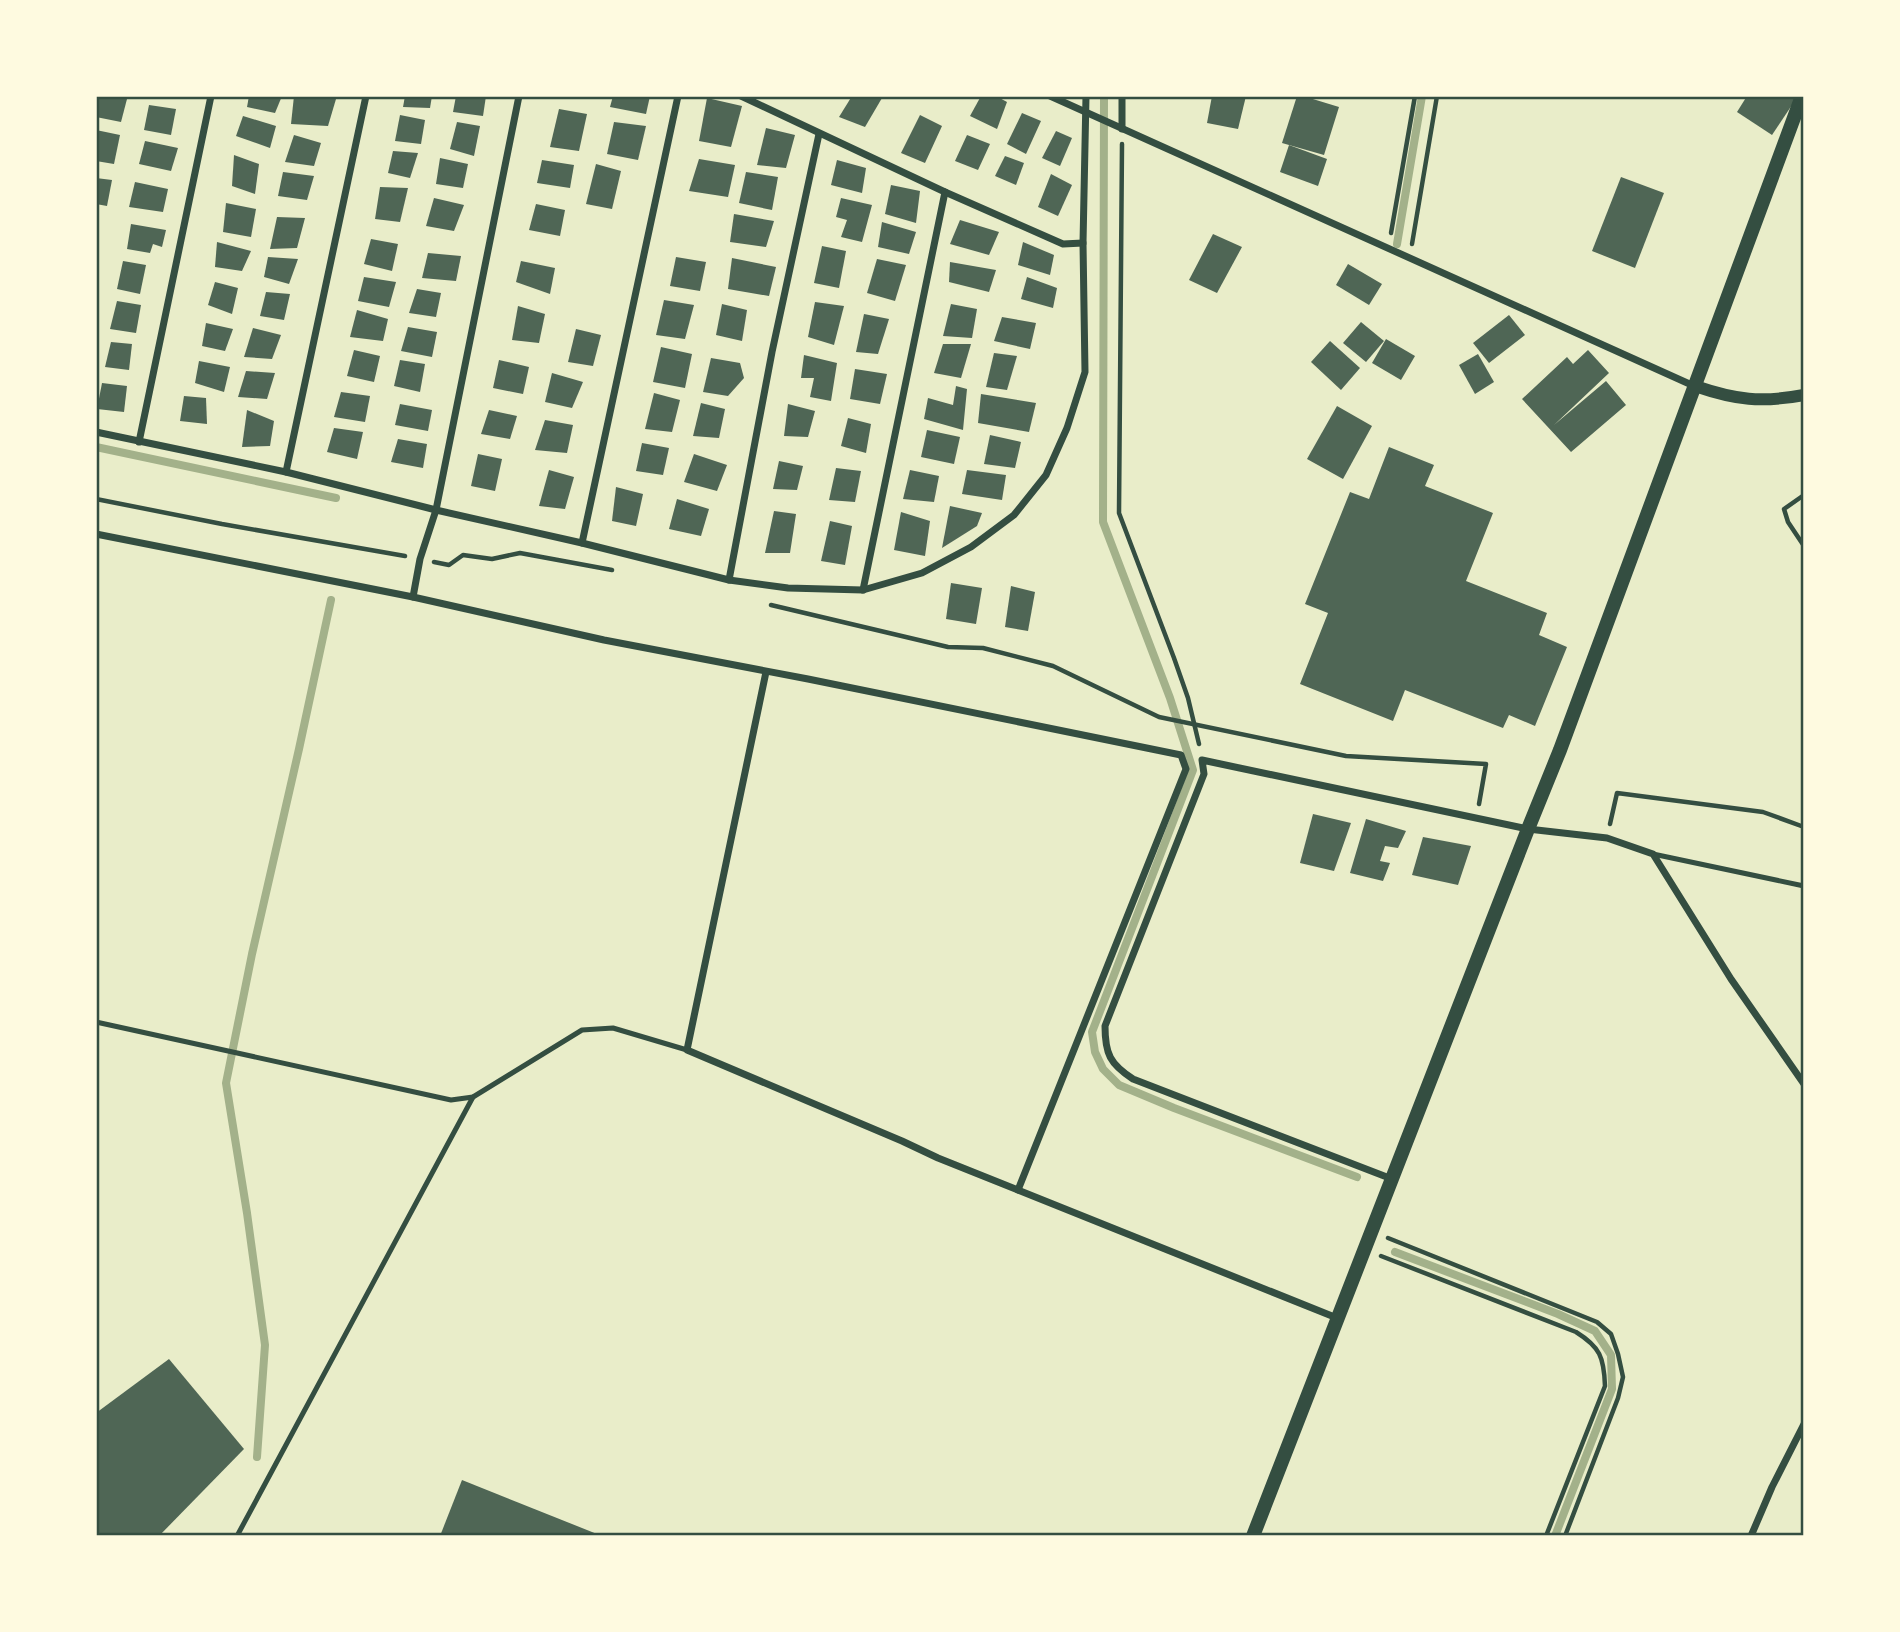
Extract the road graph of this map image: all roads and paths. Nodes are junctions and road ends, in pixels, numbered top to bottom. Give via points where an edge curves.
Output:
1 (211, 96) edge
2 (366, 96) edge
3 (519, 96) edge
4 (678, 96) edge
5 (741, 96) edge
6 (1050, 96) edge
7 (1086, 96) edge
8 (1122, 96) edge
9 (1415, 96) edge
10 (1437, 96) edge
11 (1802, 96) edge
12 (1086, 112) junction
13 (1122, 129) junction
14 (819, 134) junction
15 (944, 192) junction
16 (1083, 243) junction
17 (1388, 248) junction
18 (1410, 258) junction
19 (1695, 386) junction
20 (1804, 396) edge
21 (96, 432) edge
22 (139, 442) junction
23 (286, 472) junction
24 (1804, 495) edge
25 (96, 499) edge
26 (436, 510) junction
27 (96, 534) edge
28 (582, 543) junction
29 (1804, 546) edge
30 (420, 559) junction
31 (622, 572) dead end
32 (729, 580) junction
33 (863, 590) junction
34 (413, 597) junction
35 (762, 603) dead end
36 (766, 672) junction
37 (1194, 724) junction
38 (1202, 760) junction
39 (1477, 818) junction
40 (1804, 827) edge
41 (1528, 829) junction
42 (1607, 838) junction
43 (1653, 854) junction
44 (1804, 886) edge
45 (96, 1022) edge
46 (687, 1050) junction
47 (1804, 1084) edge
48 (473, 1097) junction
49 (1392, 1179) junction
50 (1018, 1190) junction
51 (1371, 1232) junction
52 (1365, 1250) junction
53 (1337, 1318) junction
54 (1804, 1424) edge
55 (237, 1536) edge
56 (1252, 1536) edge
57 (1546, 1536) edge
58 (1565, 1536) edge
59 (1751, 1536) edge

1 - 22 street
2 - 23 street
3 - 26 street
4 - 28 street
5 - 14 street
6 - 12 street
7 - 12 street
8 - 13 street
9 - 17 path
10 - 18 path
11 - 19 main road
12 - 13 street
12 - 16 street
13 - 17 street
13 - 37 path via 1119,513
14 - 15 street
14 - 32 street
15 - 16 street via 1063,244
15 - 33 street
16 - 33 street via 1086,372 1046,475 1014,516 971,547 922,573
17 - 18 street
18 - 19 street
19 - 20 street via 1745,400
19 - 41 main road
21 - 22 street
22 - 23 street
23 - 26 street
24 - 29 path via 1784,509
25 - 30 path
26 - 28 street
26 - 30 street
27 - 34 street
28 - 32 street
30 - 31 path via 449,565 463,555 492,559 520,553
30 - 34 street
32 - 33 street via 788,588
34 - 36 street
35 - 37 path via 948,647 983,648 1053,666 1160,717
36 - 46 street
36 - 50 street via 1181,755 1186,769
37 - 38 path
37 - 39 path via 1346,756 1486,764
38 - 39 street
38 - 49 street via 1203,774 1105,1026 1108,1053 1116,1068 1133,1079
39 - 41 street
40 - 42 path via 1763,812 1617,793
41 - 42 street
41 - 49 main road
42 - 43 street
43 - 44 lane
43 - 47 street
45 - 48 lane via 451,1100
46 - 48 lane via 614,1028 582,1030
46 - 50 street
48 - 55 lane
49 - 51 main road
50 - 53 street
51 - 52 main road
51 - 58 path via 1597,1322 1611,1334 1623,1377
52 - 53 main road
52 - 57 path via 1594,1343 1604,1367 1605,1386
53 - 56 main road
54 - 59 street

